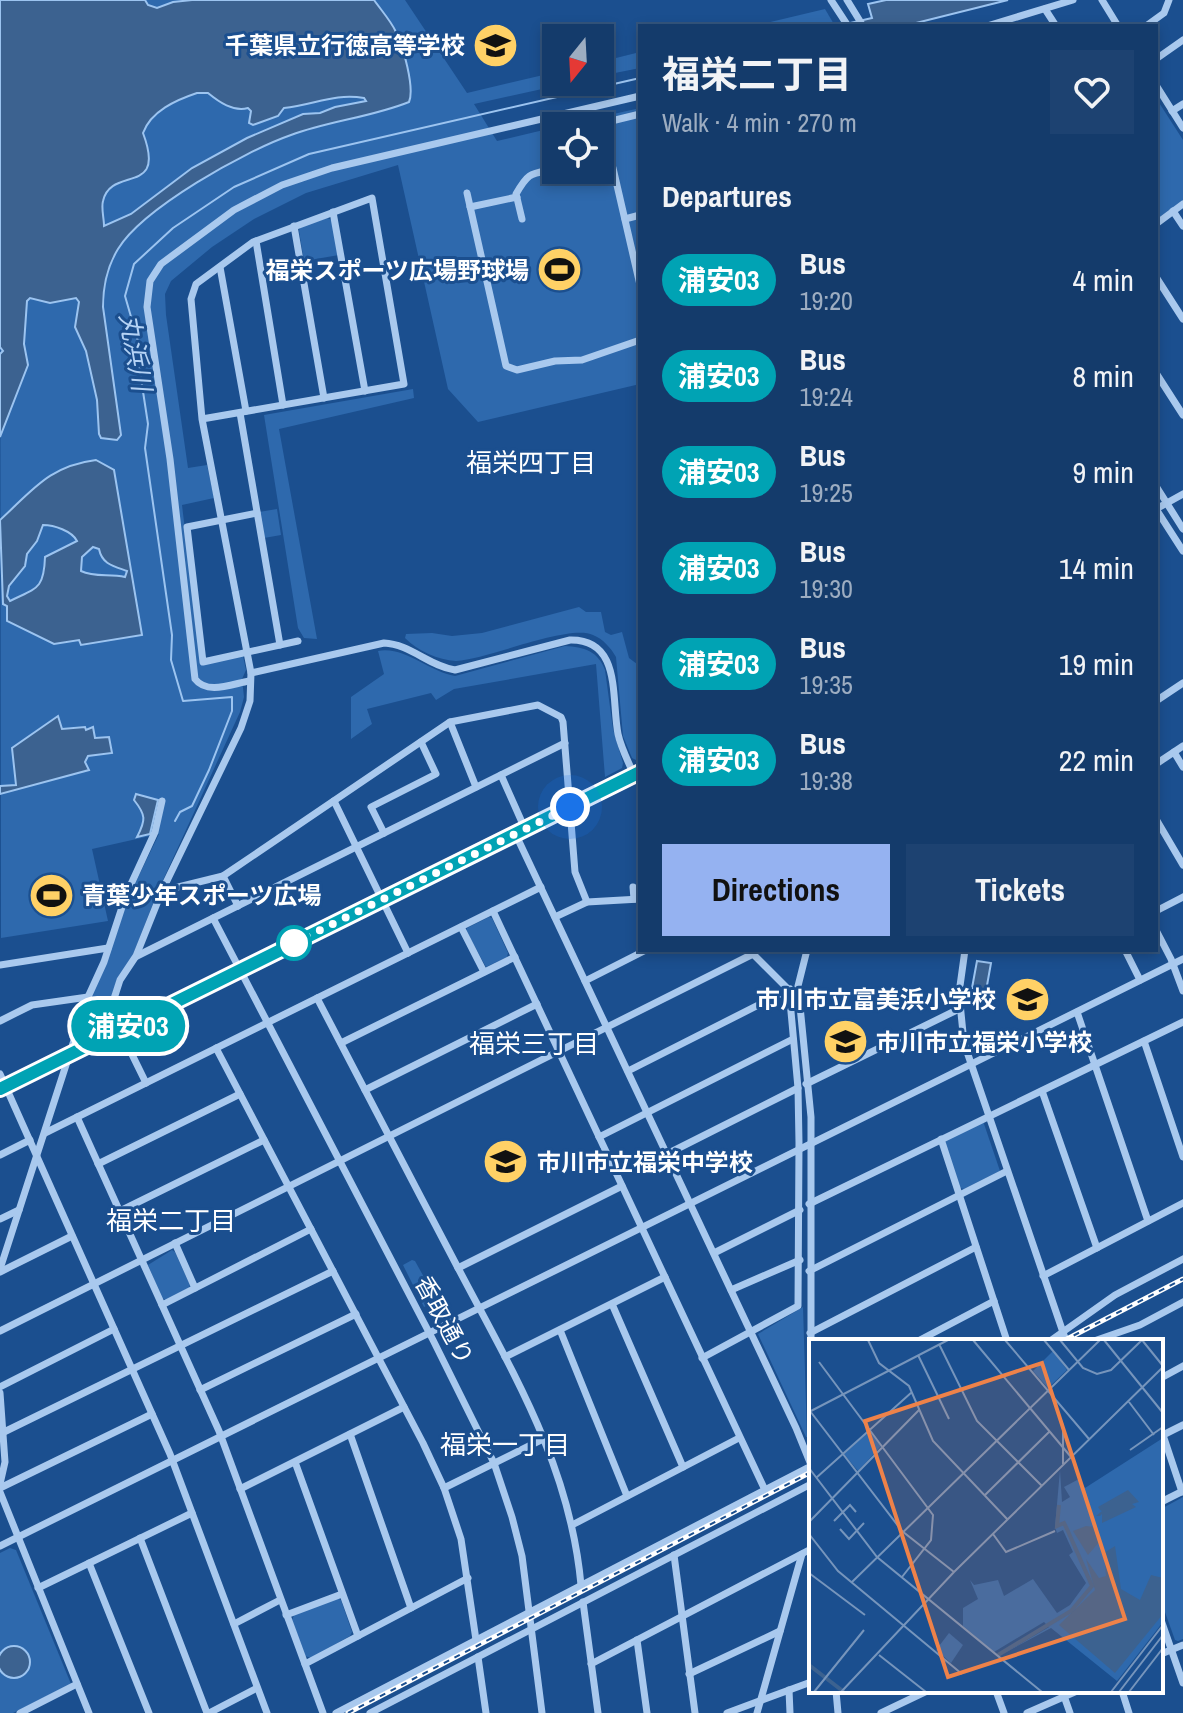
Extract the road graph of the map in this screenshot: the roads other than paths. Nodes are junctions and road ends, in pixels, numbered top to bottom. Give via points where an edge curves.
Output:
1 (831, 0) edge
2 (858, 0) edge
3 (1073, 0) edge
4 (1102, 0) edge
5 (1169, 0) edge
6 (847, 1) edge
7 (1045, 9) junction
8 (861, 23) edge
9 (847, 24) edge
10 (1000, 24) edge
11 (1055, 24) edge
12 (1117, 24) edge
13 (1149, 24) edge
14 (1183, 40) edge
15 (1158, 58) edge
16 (1158, 88) edge
17 (638, 96) edge
18 (1183, 104) edge
19 (1172, 111) junction
20 (638, 114) edge
21 (614, 120) edge
22 (1183, 128) edge
23 (542, 172) edge
24 (614, 172) edge
25 (467, 193) dead end
26 (517, 197) junction
27 (1183, 204) edge
28 (470, 207) junction
29 (1173, 211) junction
30 (333, 212) junction
31 (638, 216) edge
32 (522, 219) dead end
33 (625, 219) junction
34 (1158, 222) edge
35 (294, 226) junction
36 (1183, 226) edge
37 (256, 241) junction
38 (220, 267) junction
39 (638, 276) edge
40 (1158, 280) edge
41 (1183, 319) edge
42 (638, 341) edge
43 (1158, 376) edge
44 (365, 391) junction
45 (324, 398) junction
46 (283, 405) junction
47 (243, 412) junction
48 (1183, 415) edge
49 (202, 419) junction
50 (1158, 489) edge
51 (1183, 494) edge
52 (1167, 503) junction
53 (1158, 508) edge
54 (1158, 512) edge
55 (257, 513) junction
56 (221, 520) junction
57 (1183, 529) edge
58 (1183, 551) edge
59 (298, 641) dead end
60 (280, 645) junction
61 (247, 653) junction
62 (250, 677) junction
63 (1183, 683) edge
64 (1158, 700) edge
65 (450, 722) junction
66 (421, 742) junction
67 (565, 743) junction
68 (1183, 746) edge
69 (1174, 752) junction
70 (1158, 763) edge
71 (1183, 767) edge
72 (637, 773) edge
73 (501, 775) junction
74 (476, 787) junction
75 (162, 801) dead end
76 (334, 801) junction
77 (570, 807) junction
78 (1158, 822) edge
79 (525, 829) junction
80 (384, 833) junction
81 (515, 833) junction
82 (356, 847) junction
83 (1183, 865) edge
84 (223, 876) junction
85 (541, 887) junction
86 (633, 887) dead end
87 (162, 891) junction
88 (1183, 897) edge
89 (637, 899) edge
90 (382, 900) junction
91 (587, 902) junction
92 (238, 906) junction
93 (1158, 910) edge
94 (493, 911) junction
95 (555, 917) junction
96 (213, 918) junction
97 (461, 927) junction
98 (1158, 934) edge
99 (108, 948) junction
100 (642, 952) edge
101 (751, 952) edge
102 (806, 952) edge
103 (965, 952) edge
104 (1126, 952) edge
105 (408, 953) junction
106 (136, 956) junction
107 (515, 957) junction
108 (1183, 959) edge
109 (1173, 964) junction
110 (0, 965) edge
111 (240, 970) junction
112 (484, 972) junction
113 (1140, 980) junction
114 (585, 981) junction
115 (798, 986) junction
116 (789, 990) junction
117 (1183, 991) edge
118 (88, 997) junction
119 (317, 998) junction
120 (537, 1004) junction
121 (959, 1009) junction
122 (1077, 1012) junction
123 (0, 1021) edge
124 (1183, 1022) edge
125 (268, 1023) junction
126 (607, 1027) junction
127 (120, 1030) junction
128 (101, 1039) junction
129 (793, 1039) junction
130 (1144, 1041) junction
131 (341, 1043) junction
132 (216, 1048) junction
133 (559, 1051) junction
134 (70, 1055) junction
135 (971, 1065) junction
136 (1095, 1066) junction
137 (628, 1071) junction
138 (0, 1074) edge
139 (146, 1083) junction
140 (806, 1084) junction
141 (3, 1088) edge
142 (798, 1088) junction
143 (365, 1090) junction
144 (1042, 1091) junction
145 (240, 1094) junction
146 (647, 1112) junction
147 (989, 1116) junction
148 (77, 1117) junction
149 (45, 1133) junction
150 (389, 1136) junction
151 (599, 1137) junction
152 (941, 1139) junction
153 (30, 1140) junction
154 (264, 1140) junction
155 (809, 1145) junction
156 (799, 1150) junction
157 (667, 1154) junction
158 (0, 1155) edge
159 (37, 1156) junction
160 (1183, 1157) edge
161 (339, 1161) junction
162 (98, 1164) junction
163 (1007, 1171) junction
164 (622, 1186) junction
165 (289, 1187) junction
166 (959, 1195) junction
167 (1183, 1203) edge
168 (691, 1204) junction
169 (809, 1204) junction
170 (19, 1210) junction
171 (800, 1210) junction
172 (120, 1211) junction
173 (0, 1219) edge
174 (1148, 1221) junction
175 (641, 1228) junction
176 (311, 1229) junction
177 (72, 1236) junction
178 (175, 1243) junction
179 (976, 1247) junction
180 (1097, 1248) junction
181 (714, 1253) junction
182 (1183, 1259) edge
183 (142, 1260) junction
184 (800, 1260) junction
185 (458, 1268) junction
186 (0, 1270) edge
187 (333, 1271) junction
188 (809, 1271) junction
189 (1043, 1276) junction
190 (665, 1277) junction
191 (93, 1284) junction
192 (195, 1288) junction
193 (731, 1290) junction
194 (994, 1301) junction
195 (1183, 1302) edge
196 (612, 1304) junction
197 (162, 1305) junction
198 (480, 1308) junction
199 (356, 1314) junction
200 (114, 1329) junction
201 (1127, 1329) junction
202 (560, 1330) junction
203 (0, 1331) edge
204 (429, 1333) junction
205 (751, 1333) junction
206 (810, 1333) junction
207 (1064, 1337) edge
208 (810, 1339) edge
209 (922, 1339) edge
210 (1006, 1339) edge
211 (1100, 1339) edge
212 (1130, 1339) edge
213 (181, 1347) junction
214 (505, 1357) junction
215 (379, 1358) junction
216 (702, 1358) junction
217 (1183, 1366) edge
218 (133, 1371) junction
219 (1163, 1377) edge
220 (0, 1390) edge
221 (200, 1390) junction
222 (404, 1407) junction
223 (152, 1414) junction
224 (1183, 1425) edge
225 (4, 1432) junction
226 (1163, 1432) edge
227 (350, 1434) junction
228 (1163, 1435) edge
229 (221, 1437) junction
230 (545, 1438) junction
231 (739, 1438) junction
232 (172, 1461) junction
233 (809, 1461) edge
234 (295, 1462) junction
235 (494, 1463) junction
236 (809, 1466) edge
237 (683, 1467) junction
238 (809, 1485) edge
239 (0, 1488) edge
240 (444, 1488) junction
241 (240, 1489) junction
242 (765, 1490) junction
243 (1182, 1491) edge
244 (627, 1496) junction
245 (1163, 1501) edge
246 (192, 1513) junction
247 (572, 1525) junction
248 (18, 1537) junction
249 (140, 1538) junction
250 (0, 1546) edge
251 (809, 1550) edge
252 (802, 1554) junction
253 (674, 1555) junction
254 (89, 1563) junction
255 (468, 1578) junction
256 (581, 1585) junction
257 (38, 1588) junction
258 (342, 1594) junction
259 (280, 1600) junction
260 (583, 1602) junction
261 (411, 1608) junction
262 (530, 1612) junction
263 (286, 1615) junction
264 (682, 1616) junction
265 (234, 1624) junction
266 (1163, 1626) edge
267 (532, 1629) junction
268 (780, 1631) junction
269 (358, 1636) junction
270 (476, 1640) junction
271 (637, 1640) junction
272 (1183, 1645) edge
273 (1171, 1650) junction
274 (1163, 1653) edge
275 (478, 1657) junction
276 (305, 1664) junction
277 (591, 1664) junction
278 (689, 1674) junction
279 (809, 1683) edge
280 (1183, 1683) edge
281 (77, 1684) junction
282 (257, 1688) junction
283 (789, 1690) junction
284 (836, 1693) edge
285 (923, 1693) edge
286 (997, 1693) edge
287 (1072, 1693) edge
288 (1123, 1693) edge
289 (1064, 1696) junction
290 (761, 1700) junction
291 (20, 1713) edge
292 (89, 1713) edge
293 (149, 1713) edge
294 (208, 1713) edge
295 (267, 1713) edge
296 (323, 1713) edge
297 (336, 1713) edge
298 (370, 1713) edge
299 (486, 1713) edge
300 (542, 1713) edge
301 (598, 1713) edge
302 (647, 1713) edge
303 (695, 1713) edge
304 (727, 1713) edge
305 (757, 1713) edge
306 (790, 1713) edge
307 (838, 1713) edge
308 (881, 1713) edge
309 (1004, 1713) edge
310 (1027, 1713) edge
311 (1070, 1713) edge
312 (1129, 1713) edge

1 - 9 street
2 - 6 street
3 - 7 street
4 - 12 street
5 - 13 street via 1164,13
6 - 8 street
7 - 10 street
7 - 11 street
14 - 15 street
16 - 19 street
17 - 62 street via 308,175 234,210 154,272 147,307 195,679 210,688
18 - 19 street
19 - 22 street
20 - 21 street
23 - 26 street via 528,176
24 - 33 street
25 - 28 street
26 - 28 street
26 - 32 street
27 - 29 street
28 - 42 street via 506,366 517,370 582,360
29 - 34 street
29 - 36 street
30 - 35 street
30 - 44 street
30 - 44 street via 372,198 404,384
31 - 33 street
33 - 39 street
35 - 37 street
35 - 45 street
37 - 38 street
37 - 46 street
38 - 47 street
38 - 49 street via 196,284 191,299
40 - 41 street
43 - 48 street
44 - 45 street
45 - 46 street
46 - 47 street
47 - 49 street
47 - 55 street
49 - 56 street
50 - 52 street
51 - 52 street
52 - 53 street
52 - 57 street
54 - 58 street
55 - 56 street
55 - 60 street
56 - 61 street
56 - 61 street via 187,527 203,662
59 - 60 street
60 - 61 street
61 - 62 street
62 - 72 street via 384,643 455,670 580,640 597,647 609,665 618,737
62 - 87 street via 250,701 241,728
63 - 64 street
65 - 66 street
65 - 67 street via 538,705 561,717
65 - 74 street
66 - 76 street
66 - 80 street via 436,774 371,807
67 - 73 street
67 - 77 street
68 - 69 street
69 - 70 street
69 - 71 street
72 - 77 street
73 - 74 street
73 - 79 street
74 - 80 street
75 - 99 street via 155,832
76 - 82 street
76 - 84 street
77 - 79 street
77 - 91 street via 575,872
78 - 83 street
79 - 81 street
80 - 82 street
81 - 85 street
81 - 90 street
82 - 90 street
82 - 92 street
84 - 87 street
84 - 92 street
85 - 94 street
85 - 95 street
86 - 89 street
87 - 106 street
88 - 93 street
89 - 91 street
90 - 105 street
90 - 111 street
91 - 95 street
92 - 96 street
94 - 97 street
94 - 107 street
95 - 114 street
96 - 106 street
96 - 111 street, 香取通り
97 - 105 street
97 - 112 street
98 - 109 street
99 - 110 street
99 - 118 street
100 - 114 street
101 - 116 street
101 - 126 street
102 - 115 street
103 - 121 street
104 - 113 street
105 - 119 street
106 - 128 street via 118,985
107 - 112 street
107 - 120 street
108 - 109 street
109 - 113 street
109 - 117 street
111 - 125 street, 香取通り
111 - 127 street
112 - 131 street
113 - 122 street
114 - 126 street
115 - 116 street
115 - 140 street
116 - 129 street
116 - 137 street
118 - 123 street via 32,1005
118 - 134 street
119 - 125 street
119 - 131 street
120 - 133 street
120 - 143 street
121 - 135 street
121 - 140 street
122 - 135 street
122 - 136 street
124 - 130 street
125 - 132 street
125 - 161 street, 香取通り
126 - 133 street
126 - 137 street
127 - 128 street
127 - 139 street
128 - 134 street
129 - 142 street
129 - 146 street
130 - 136 street
130 - 160 street
131 - 143 street
132 - 139 street
132 - 145 street
133 - 150 street
133 - 151 street
134 - 141 street
134 - 149 street
135 - 147 street
135 - 155 street
136 - 144 street
136 - 174 street
137 - 146 street
138 - 141 street
139 - 148 street
140 - 155 street
141 - 153 street
142 - 156 street
142 - 157 street
143 - 150 street
144 - 147 street
144 - 180 street
145 - 154 street
145 - 162 street
146 - 151 street
146 - 157 street
147 - 152 street
147 - 163 street
148 - 149 street
148 - 162 street
149 - 159 street
150 - 161 street
150 - 185 street
151 - 164 street
152 - 166 street
152 - 169 street
153 - 158 street
153 - 159 street
154 - 165 street
154 - 172 street
155 - 156 street
155 - 169 street
156 - 168 street
156 - 171 street
157 - 168 street
159 - 170 street
159 - 177 street
161 - 165 street
161 - 204 street, 香取通り
162 - 172 street
163 - 166 street
163 - 189 street
164 - 175 street
164 - 185 street
165 - 176 street
165 - 178 street
166 - 179 street
166 - 188 street
167 - 174 street
168 - 175 street
168 - 181 street
169 - 188 street
170 - 173 street
170 - 186 street
171 - 181 street
171 - 184 street
172 - 183 street
174 - 180 street
175 - 190 street
175 - 198 street
176 - 187 street
176 - 192 street
177 - 186 street
177 - 191 street
178 - 183 street
178 - 192 street
179 - 194 street
179 - 206 street
180 - 189 street
181 - 193 street
182 - 207 street via 1115,1295
183 - 191 street
183 - 197 street
184 - 193 street
184 - 205 street via 798,1306
185 - 198 street
187 - 199 street
187 - 213 street
188 - 206 street
189 - 207 street
190 - 196 street
190 - 216 street
191 - 200 street
191 - 203 street
192 - 197 street
193 - 205 street
194 - 209 street
194 - 210 street
195 - 201 street
196 - 202 street
196 - 237 street
197 - 213 street
198 - 204 street
198 - 214 street
199 - 215 street
199 - 221 street
200 - 218 street
200 - 220 street
201 - 211 street
201 - 212 street
202 - 214 street
202 - 244 street
204 - 215 street
204 - 235 street, 香取通り
205 - 216 street
205 - 233 street
206 - 208 street
213 - 218 street
213 - 221 street
214 - 230 street
215 - 222 street
215 - 229 street
216 - 231 street
217 - 219 street
218 - 223 street
218 - 225 street
220 - 225 street
221 - 229 street
222 - 227 street
222 - 240 street
223 - 232 street
223 - 239 street
224 - 226 street
225 - 239 street
227 - 234 street
227 - 261 street
228 - 243 street
229 - 232 street
229 - 241 street
230 - 235 street
230 - 247 street
231 - 237 street
231 - 242 street
232 - 246 street
232 - 248 street
234 - 241 street
234 - 258 street
235 - 240 street
235 - 262 street, 香取通り via 519,1544
236 - 242 street
237 - 244 street
238 - 253 street
239 - 248 street
240 - 255 street
241 - 259 street
242 - 256 street
243 - 245 street
244 - 247 street
246 - 249 street
246 - 265 street
247 - 256 street
248 - 250 street
248 - 257 street
249 - 254 street
249 - 294 street
251 - 252 street
252 - 264 street
252 - 268 street
253 - 260 street
253 - 264 street
254 - 257 street
254 - 293 street
255 - 261 street
255 - 270 street
256 - 262 street
257 - 281 street
258 - 263 street
258 - 269 street
259 - 263 street
259 - 265 street
260 - 267 street
260 - 277 street
261 - 269 street
262 - 267 street, 香取通り
262 - 270 street
263 - 276 street
264 - 271 street
264 - 278 street
265 - 282 street
266 - 273 street
267 - 275 street
267 - 300 street, 香取通り
268 - 278 street
268 - 290 street
269 - 276 street
270 - 297 street
271 - 277 street
271 - 302 street
272 - 273 street
273 - 274 street
273 - 280 street
275 - 298 street
275 - 299 street
276 - 296 street
277 - 301 street
278 - 303 street
279 - 283 street
281 - 291 street
281 - 292 street
282 - 294 street
282 - 295 street
283 - 290 street
283 - 306 street
284 - 307 street
285 - 308 street
286 - 309 street
287 - 289 street
288 - 312 street
289 - 310 street
289 - 311 street
290 - 304 street
290 - 305 street

